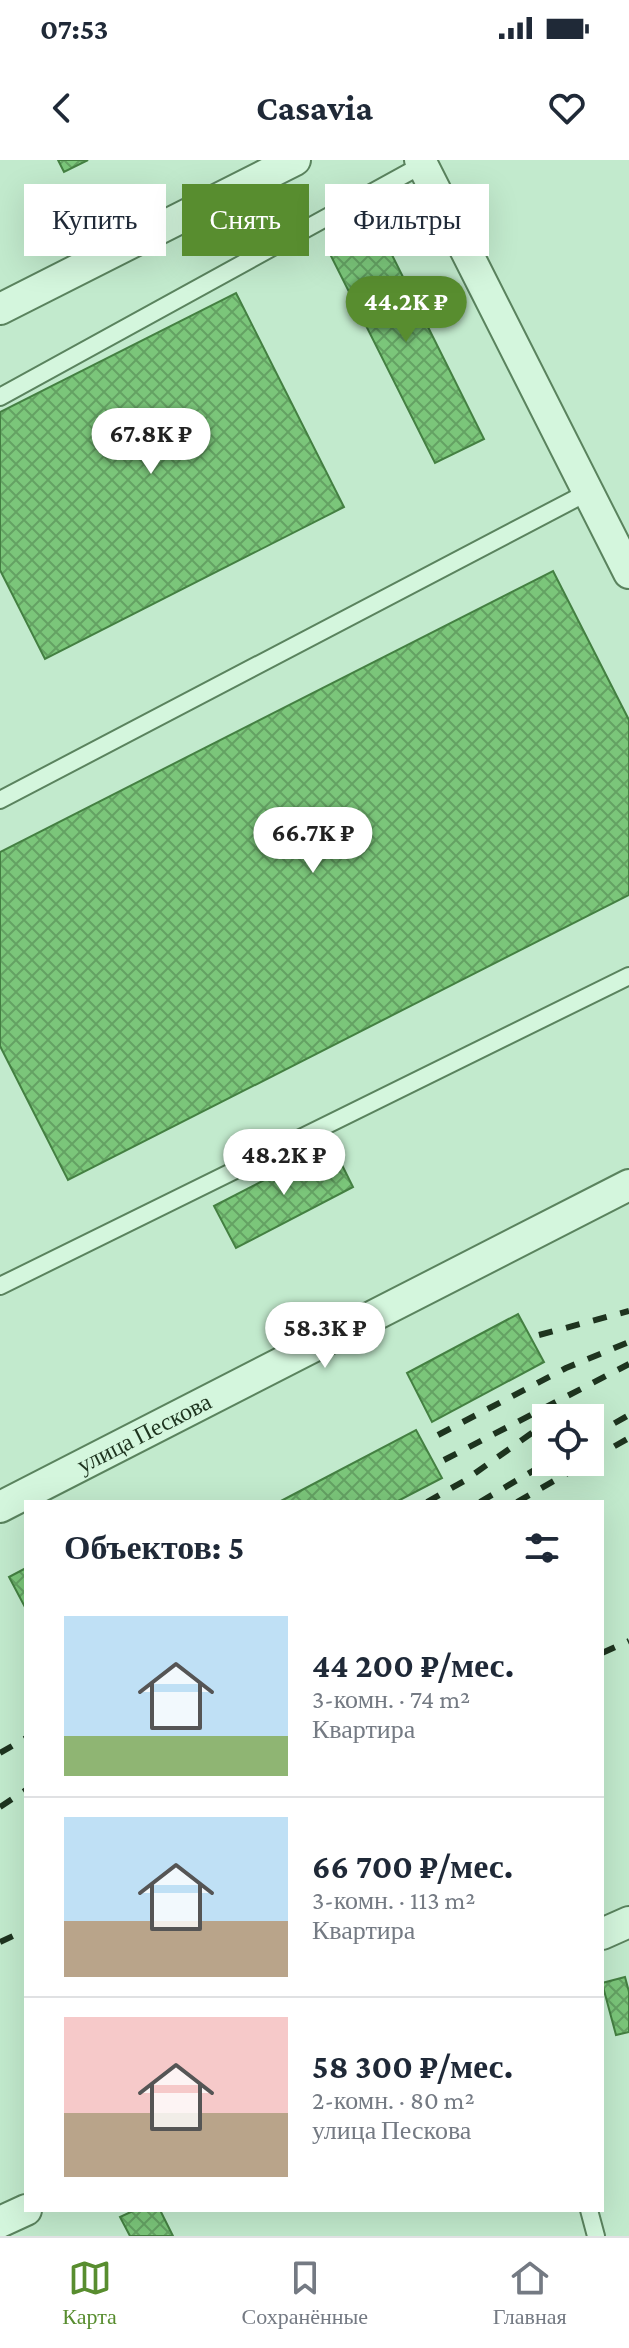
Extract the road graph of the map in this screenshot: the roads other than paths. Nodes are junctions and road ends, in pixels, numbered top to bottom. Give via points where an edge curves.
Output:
1 (295, 160) edge
2 (421, 162) edge
3 (0, 309) edge
4 (0, 397) edge
5 (588, 492) junction
6 (629, 573) edge
7 (0, 800) edge
8 (629, 976) edge
9 (629, 1185) edge
10 (0, 1286) edge
11 (0, 1507) edge
12 (629, 1922) edge
13 (604, 1933) edge
14 (24, 2211) edge
15 (590, 2212) edge
16 (0, 2222) edge
17 (596, 2236) edge

1 - 3 street
2 - 4 lane
2 - 5 street
5 - 6 street
5 - 7 lane
8 - 10 lane
9 - 11 street, улица Пескова
12 - 13 street
14 - 16 street
15 - 17 lane

